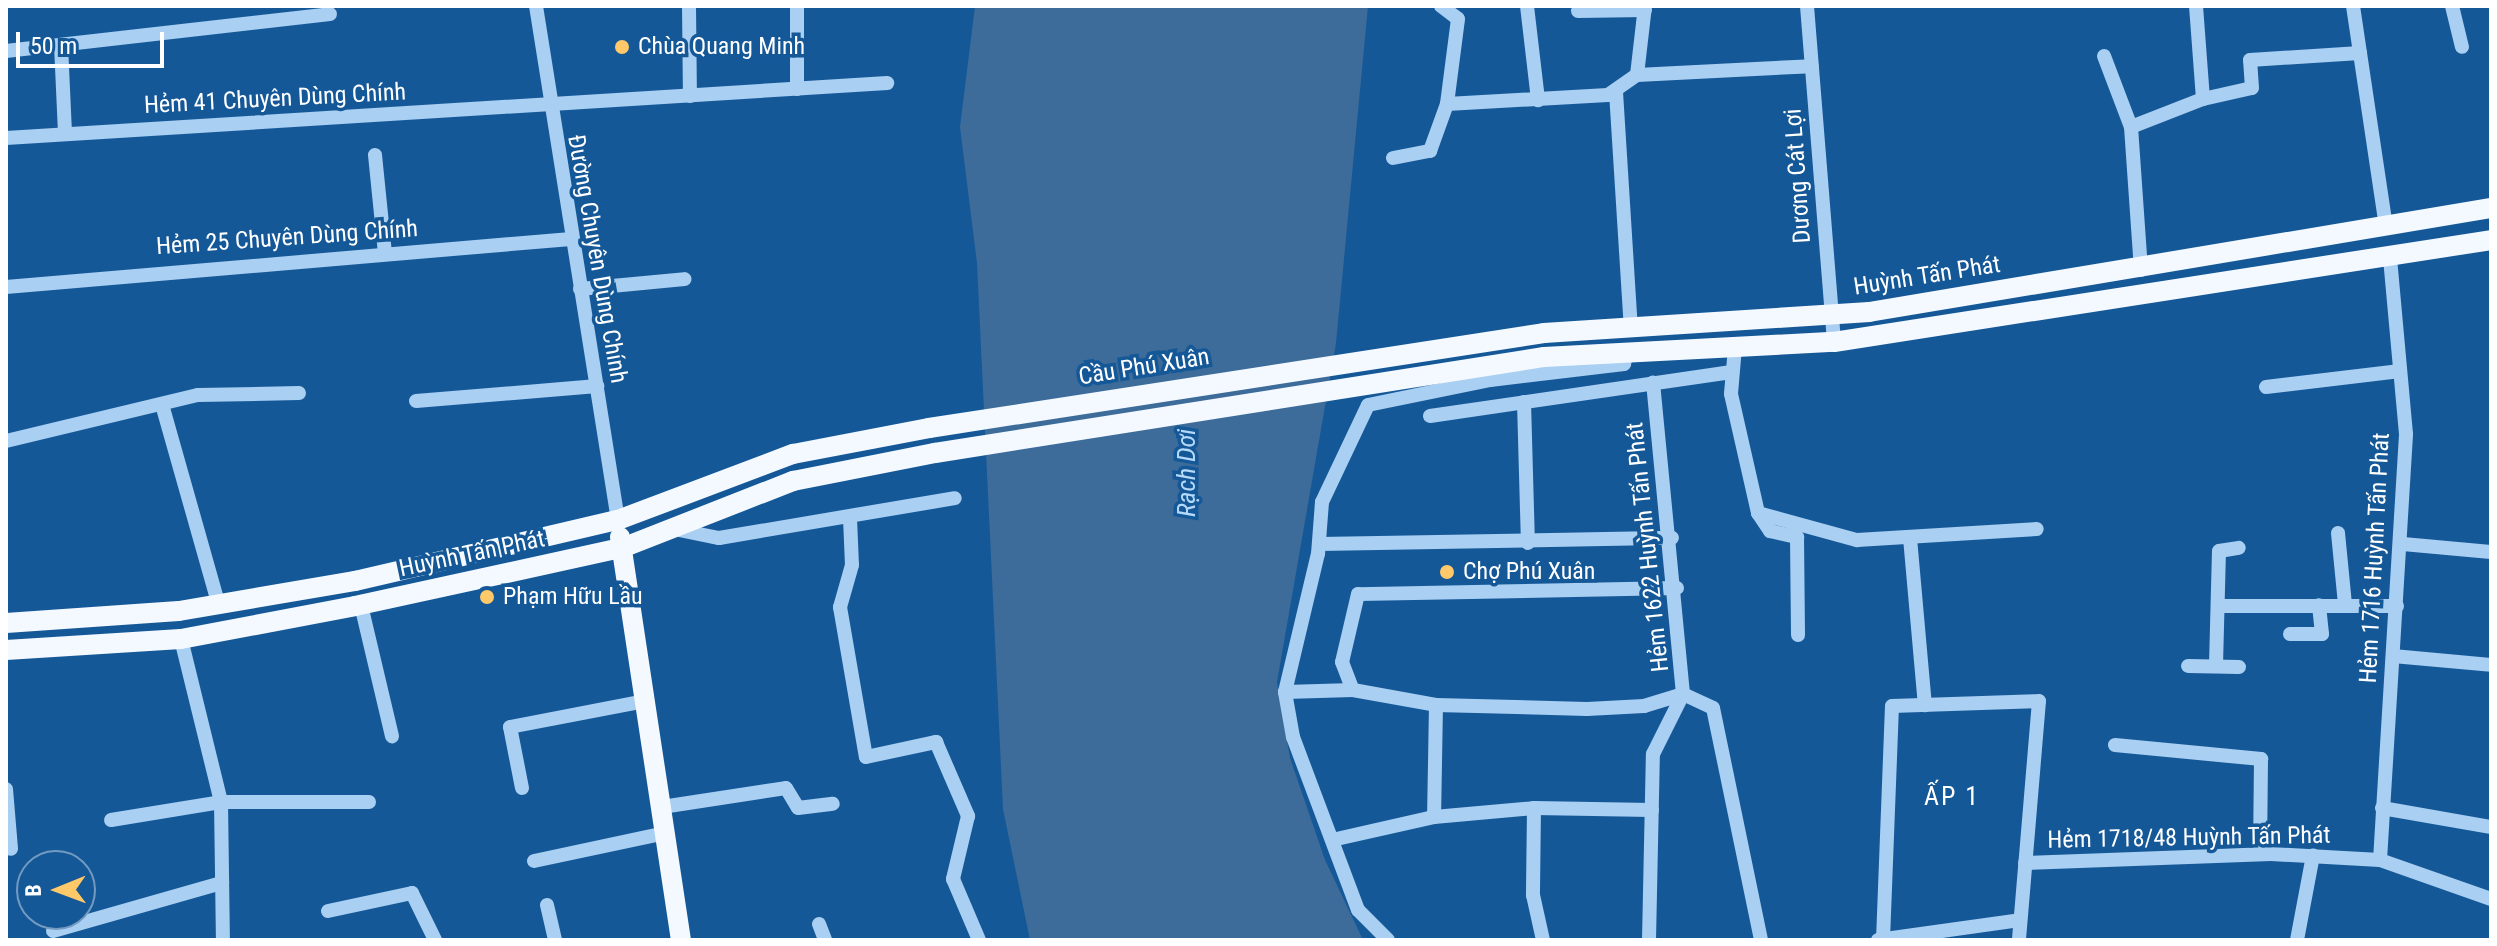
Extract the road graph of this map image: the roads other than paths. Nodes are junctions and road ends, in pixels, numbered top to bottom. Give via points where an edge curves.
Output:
1 (536, 6) edge
2 (689, 6) edge
3 (797, 6) edge
4 (1441, 6) edge
5 (1527, 6) edge
6 (1807, 6) edge
7 (2196, 6) edge
8 (2353, 6) edge
9 (2452, 6) edge
10 (1645, 8) edge
11 (1578, 11) dead end
12 (330, 14) dead end
13 (61, 45) junction
14 (2462, 47) dead end
15 (6, 51) edge
16 (2360, 53) junction
17 (2104, 56) dead end
18 (1812, 66) junction
19 (1637, 75) junction
20 (887, 83) dead end
21 (797, 89) junction
22 (1616, 92) junction
23 (690, 96) junction
24 (2203, 99) junction
25 (1538, 100) junction
26 (547, 104) junction
27 (1447, 104) junction
28 (2131, 127) junction
29 (65, 133) junction
30 (6, 138) edge
31 (375, 155) dead end
32 (1393, 158) dead end
33 (2491, 208) edge
34 (2386, 228) junction
35 (571, 239) junction
36 (2491, 240) edge
37 (385, 253) junction
38 (2390, 259) junction
39 (2141, 270) junction
40 (685, 279) dead end
41 (6, 287) edge
42 (580, 289) junction
43 (1831, 316) junction
44 (1631, 330) junction
45 (1834, 342) junction
46 (1735, 347) junction
47 (1627, 352) junction
48 (1366, 357) joint
49 (2400, 371) junction
50 (1730, 372) junction
51 (1653, 382) junction
52 (597, 386) junction
53 (2266, 387) dead end
54 (299, 393) dead end
55 (416, 401) dead end
56 (1524, 402) junction
57 (163, 408) junction
58 (1430, 416) dead end
59 (929, 428) joint
60 (6, 441) edge
61 (955, 498) dead end
62 (1758, 513) junction
63 (850, 518) junction
64 (618, 520) junction
65 (2037, 529) dead end
66 (679, 530) junction
67 (2338, 533) dead end
68 (1672, 538) junction
69 (1910, 538) junction
70 (1528, 543) junction
71 (1319, 544) junction
72 (2403, 544) junction
73 (622, 548) junction
74 (2239, 548) dead end
75 (2491, 552) edge
76 (1677, 588) junction
77 (218, 603) junction
78 (2345, 604) junction
79 (361, 605) junction
80 (2319, 605) junction
81 (2218, 606) junction
82 (2397, 606) junction
83 (6, 623) edge
84 (2290, 634) dead end
85 (1798, 635) dead end
86 (181, 639) junction
87 (6, 650) edge
88 (2393, 656) junction
89 (2216, 665) junction
90 (2491, 665) edge
91 (2188, 666) dead end
92 (2239, 667) dead end
93 (1353, 690) junction
94 (1285, 692) junction
95 (1683, 694) junction
96 (645, 701) junction
97 (1436, 705) junction
98 (1925, 705) junction
99 (392, 736) dead end
100 (2115, 745) dead end
101 (522, 788) dead end
102 (6, 789) edge
103 (221, 802) junction
104 (369, 802) dead end
105 (833, 804) dead end
106 (662, 807) junction
107 (1534, 808) junction
108 (2382, 808) junction
109 (1652, 810) junction
110 (1434, 817) junction
111 (111, 820) dead end
112 (2491, 827) edge
113 (666, 833) junction
114 (1332, 840) junction
115 (11, 849) dead end
116 (2260, 854) junction
117 (2313, 855) junction
118 (2380, 860) junction
119 (534, 861) dead end
120 (2025, 863) junction
121 (222, 883) junction
122 (2491, 899) edge
123 (547, 905) dead end
124 (328, 911) dead end
125 (2020, 920) junction
126 (819, 924) dead end
127 (53, 931) dead end
128 (223, 940) edge
129 (435, 940) edge
130 (555, 940) edge
131 (681, 940) edge
132 (825, 940) edge
133 (979, 940) edge
134 (1388, 940) edge
135 (1543, 940) edge
136 (1649, 940) edge
137 (1761, 940) edge
138 (1881, 940) edge
139 (2019, 940) edge
140 (2297, 940) edge

1 - 26 street, Đường Chuyên Dùng Chính
2 - 23 street
3 - 21 street
4 - 27 street via 1458,19
5 - 25 street
6 - 18 street, Dương Cát Lợi
7 - 24 street
8 - 16 street
9 - 14 street
10 - 11 street
10 - 19 street
12 - 13 street
13 - 15 street
13 - 29 street
16 - 24 street via 2250,60 2252,88
16 - 34 street
17 - 28 street
18 - 19 street
18 - 43 street, Dương Cát Lợi
19 - 22 street
20 - 21 street, Hẻm 41 Chuyên Dùng Chính
21 - 23 street, Hẻm 41 Chuyên Dùng Chính
22 - 25 street
22 - 44 street
23 - 26 street, Hẻm 41 Chuyên Dùng Chính
24 - 28 street
25 - 27 street
26 - 29 street, Hẻm 41 Chuyên Dùng Chính
26 - 35 street, Đường Chuyên Dùng Chính
27 - 32 street via 1430,151
28 - 39 street
29 - 30 street, Hẻm 41 Chuyên Dùng Chính
31 - 37 street
33 - 34 main road, Huỳnh Tấn Phát
34 - 38 main road
34 - 39 main road, Huỳnh Tấn Phát
35 - 37 street, Hẻm 25 Chuyên Dùng Chính
35 - 42 street, Đường Chuyên Dùng Chính
36 - 38 main road
37 - 41 street, Hẻm 25 Chuyên Dùng Chính
38 - 45 main road
38 - 49 street, Hẻm 1716 Huỳnh Tấn Phát
39 - 43 main road, Huỳnh Tấn Phát
40 - 42 street
42 - 52 street, Đường Chuyên Dùng Chính
43 - 44 main road, Huỳnh Tấn Phát
43 - 45 street, Dương Cát Lợi
44 - 48 main road, Huỳnh Tấn Phát
45 - 46 main road
46 - 47 main road
46 - 50 street
47 - 66 main road, Huỳnh Tấn Phát via 1368,383 935,453 793,481
47 - 71 street via 1624,364 1368,405 1322,502
48 - 59 main road, Cầu Phú Xuân
49 - 53 street
49 - 72 street, Hẻm 1716 Huỳnh Tấn Phát
50 - 51 street
50 - 62 street
51 - 56 street
51 - 68 street, Hẻm 1622 Huỳnh Tấn Phát
52 - 55 street
52 - 64 street, Đường Chuyên Dùng Chính
54 - 57 street via 198,395
56 - 58 street
56 - 70 street
57 - 60 street
57 - 77 street
59 - 64 main road, Huỳnh Tấn Phát via 793,454
61 - 63 street
62 - 69 street via 1857,540
62 - 85 street via 1770,531 1797,537
63 - 66 street via 719,538
63 - 133 street via 852,565 840,607 866,757 936,742 968,816 953,879
64 - 73 main road
64 - 77 main road, Huỳnh Tấn Phát via 355,581
65 - 69 street
66 - 73 main road, Huỳnh Tấn Phát
67 - 78 street
68 - 70 street
68 - 76 street, Hẻm 1622 Huỳnh Tấn Phát
69 - 98 street
70 - 71 street
71 - 94 street
72 - 75 street
72 - 82 street, Hẻm 1716 Huỳnh Tấn Phát
73 - 79 main road, Huỳnh Tấn Phát
73 - 96 main road
74 - 81 street via 2219,551
76 - 93 street via 1358,594 1342,662
76 - 95 street, Hẻm 1622 Huỳnh Tấn Phát
77 - 83 main road, Huỳnh Tấn Phát
78 - 80 street
78 - 82 street
79 - 86 main road, Huỳnh Tấn Phát
79 - 99 street
80 - 81 street
80 - 84 street via 2322,634
81 - 89 street
82 - 88 street, Hẻm 1716 Huỳnh Tấn Phát
86 - 87 main road, Huỳnh Tấn Phát
86 - 103 street
88 - 90 street
88 - 108 street, Hẻm 1716 Huỳnh Tấn Phát
89 - 91 street
89 - 92 street
93 - 94 street
93 - 97 street
94 - 114 street via 1293,737
95 - 97 street via 1644,706 1587,709
95 - 109 street, Hẻm 1622 Huỳnh Tấn Phát via 1653,754
95 - 137 street via 1713,708 1721,726
96 - 101 street via 510,727
96 - 106 main road
97 - 110 street
98 - 120 street via 2039,701
98 - 138 street via 1892,706
100 - 116 street via 2261,759
102 - 115 street
103 - 104 street
103 - 111 street
103 - 121 street
105 - 106 street via 798,808 786,788
106 - 113 main road
107 - 109 street
107 - 110 street
107 - 135 street via 1531,872
108 - 112 street
108 - 118 street, Hẻm 1716 Huỳnh Tấn Phát
109 - 136 street, Hẻm 1622 Huỳnh Tấn Phát
110 - 114 street
113 - 119 street
113 - 131 main road
114 - 134 street via 1358,910
116 - 117 street, Hẻm 1718/48 Huỳnh Tấn Phát
116 - 120 street, Hẻm 1718/48 Huỳnh Tấn Phát
117 - 118 street, Hẻm 1718/48 Huỳnh Tấn Phát
117 - 140 street
118 - 122 street, Hẻm 1718/48 Huỳnh Tấn Phát
120 - 125 street
121 - 127 street
121 - 128 street
123 - 130 street
124 - 129 street via 412,893
125 - 138 street
125 - 139 street
126 - 132 street

